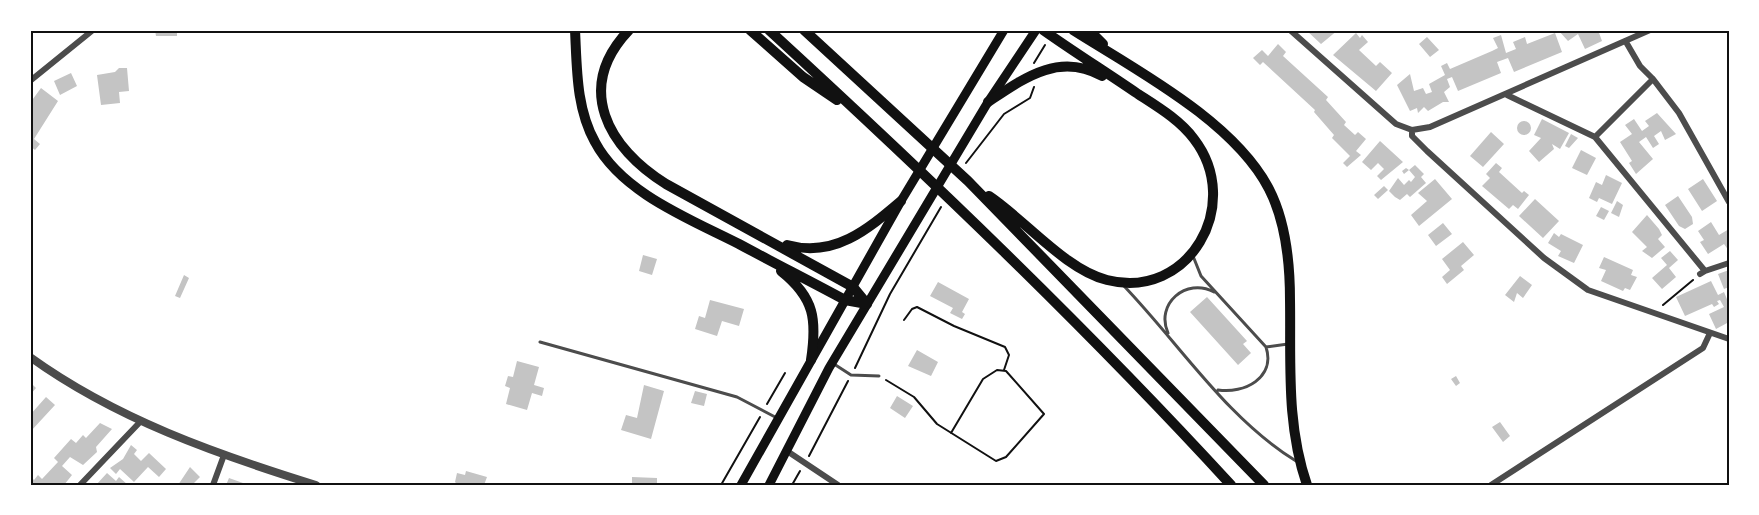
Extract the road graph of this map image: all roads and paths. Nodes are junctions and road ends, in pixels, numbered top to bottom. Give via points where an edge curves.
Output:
1 (93, 30) edge
2 (575, 30) edge
3 (629, 30) edge
4 (750, 30) edge
5 (770, 30) edge
6 (804, 30) edge
7 (1004, 30) edge
8 (1036, 30) edge
9 (1043, 30) edge
10 (1073, 30) edge
11 (1089, 30) edge
12 (1290, 30) edge
13 (1650, 30) edge
14 (1626, 42) junction
15 (1133, 68) junction
16 (1653, 79) junction
17 (30, 81) edge
18 (1507, 95) junction
19 (988, 102) junction
20 (1157, 107) junction
21 (870, 123) junction
22 (1412, 130) junction
23 (1595, 137) junction
24 (968, 181) junction
25 (901, 201) junction
26 (1729, 202) edge
27 (928, 228) dead end
28 (772, 241) junction
29 (1192, 254) junction
30 (765, 258) junction
31 (1729, 263) edge
32 (1702, 273) junction
33 (1121, 283) junction
34 (853, 287) junction
35 (1217, 294) junction
36 (845, 300) junction
37 (867, 304) junction
38 (1653, 314) junction
39 (904, 320) dead end
40 (1710, 333) junction
41 (1170, 337) junction
42 (1729, 339) edge
43 (1289, 344) junction
44 (1266, 347) junction
45 (542, 349) dead end
46 (30, 357) edge
47 (811, 360) junction
48 (832, 363) junction
49 (1004, 370) junction
50 (785, 373) dead end
51 (851, 375) junction
52 (879, 376) joint
53 (1217, 390) junction
54 (764, 411) junction
55 (778, 419) junction
56 (140, 422) junction
57 (951, 433) junction
58 (787, 451) junction
59 (224, 455) junction
60 (805, 462) junction
61 (1300, 464) junction
62 (769, 484) edge
63 (80, 485) edge
64 (213, 485) edge
65 (316, 485) edge
66 (721, 485) edge
67 (741, 485) edge
68 (792, 485) edge
69 (838, 485) edge
70 (1231, 485) edge
71 (1264, 485) edge
72 (1307, 485) edge
73 (1491, 485) edge

1 - 17 street
2 - 30 highway via 583,112 609,163 637,187 677,212
3 - 28 highway via 614,48 604,72 603,108 617,143 649,173
4 - 21 highway via 803,76
5 - 21 highway
6 - 24 highway
7 - 25 main road
8 - 19 main road
9 - 20 highway
10 - 15 highway
11 - 15 highway
12 - 22 street via 1396,124
13 - 14 street
14 - 16 street
14 - 18 street
15 - 43 highway via 1208,120 1261,174 1278,211 1285,242 1290,281
16 - 23 street
16 - 26 street via 1673,104
18 - 22 street via 1430,127
18 - 23 street
19 - 20 highway via 1034,73 1067,65 1094,71
19 - 37 main road
20 - 29 highway via 1195,140 1213,179 1211,219
21 - 70 highway via 1181,430
22 - 38 street via 1412,136 1426,152 1566,275 1588,290
23 - 32 street
24 - 33 highway via 1015,213 1072,264 1095,277
24 - 71 highway
25 - 28 highway via 862,233 833,247 806,250
25 - 34 main road
27 - 51 path via 890,294
28 - 34 highway
29 - 33 highway via 1155,278
29 - 35 lane via 1201,276
30 - 36 highway
30 - 47 highway via 798,286 810,305 815,325
31 - 32 street
32 - 38 path
33 - 41 lane
34 - 36 main road
34 - 37 highway
35 - 41 lane via 1197,287 1176,294 1164,312 1163,322
35 - 44 lane
36 - 37 highway
36 - 47 main road
37 - 48 main road
38 - 40 street
39 - 49 path via 917,307 1005,347 1009,356
40 - 42 street
40 - 73 street via 1703,348
41 - 53 lane
43 - 44 lane
43 - 61 highway via 1291,411
44 - 53 lane via 1268,359 1258,381 1241,390
45 - 54 lane via 542,343 737,397
46 - 56 street via 69,384
47 - 55 main road
48 - 51 lane
48 - 58 main road
49 - 57 path via 984,379
49 - 57 path via 1043,412 1043,417 1006,457 996,461
50 - 54 path
51 - 52 lane
51 - 60 path
52 - 57 path via 914,397 937,424
53 - 61 lane via 1261,435
54 - 55 lane
54 - 66 path
55 - 67 main road
56 - 59 street
56 - 63 street
58 - 60 street
58 - 62 main road
59 - 64 street
59 - 65 street
60 - 68 path
60 - 69 street
61 - 72 highway

